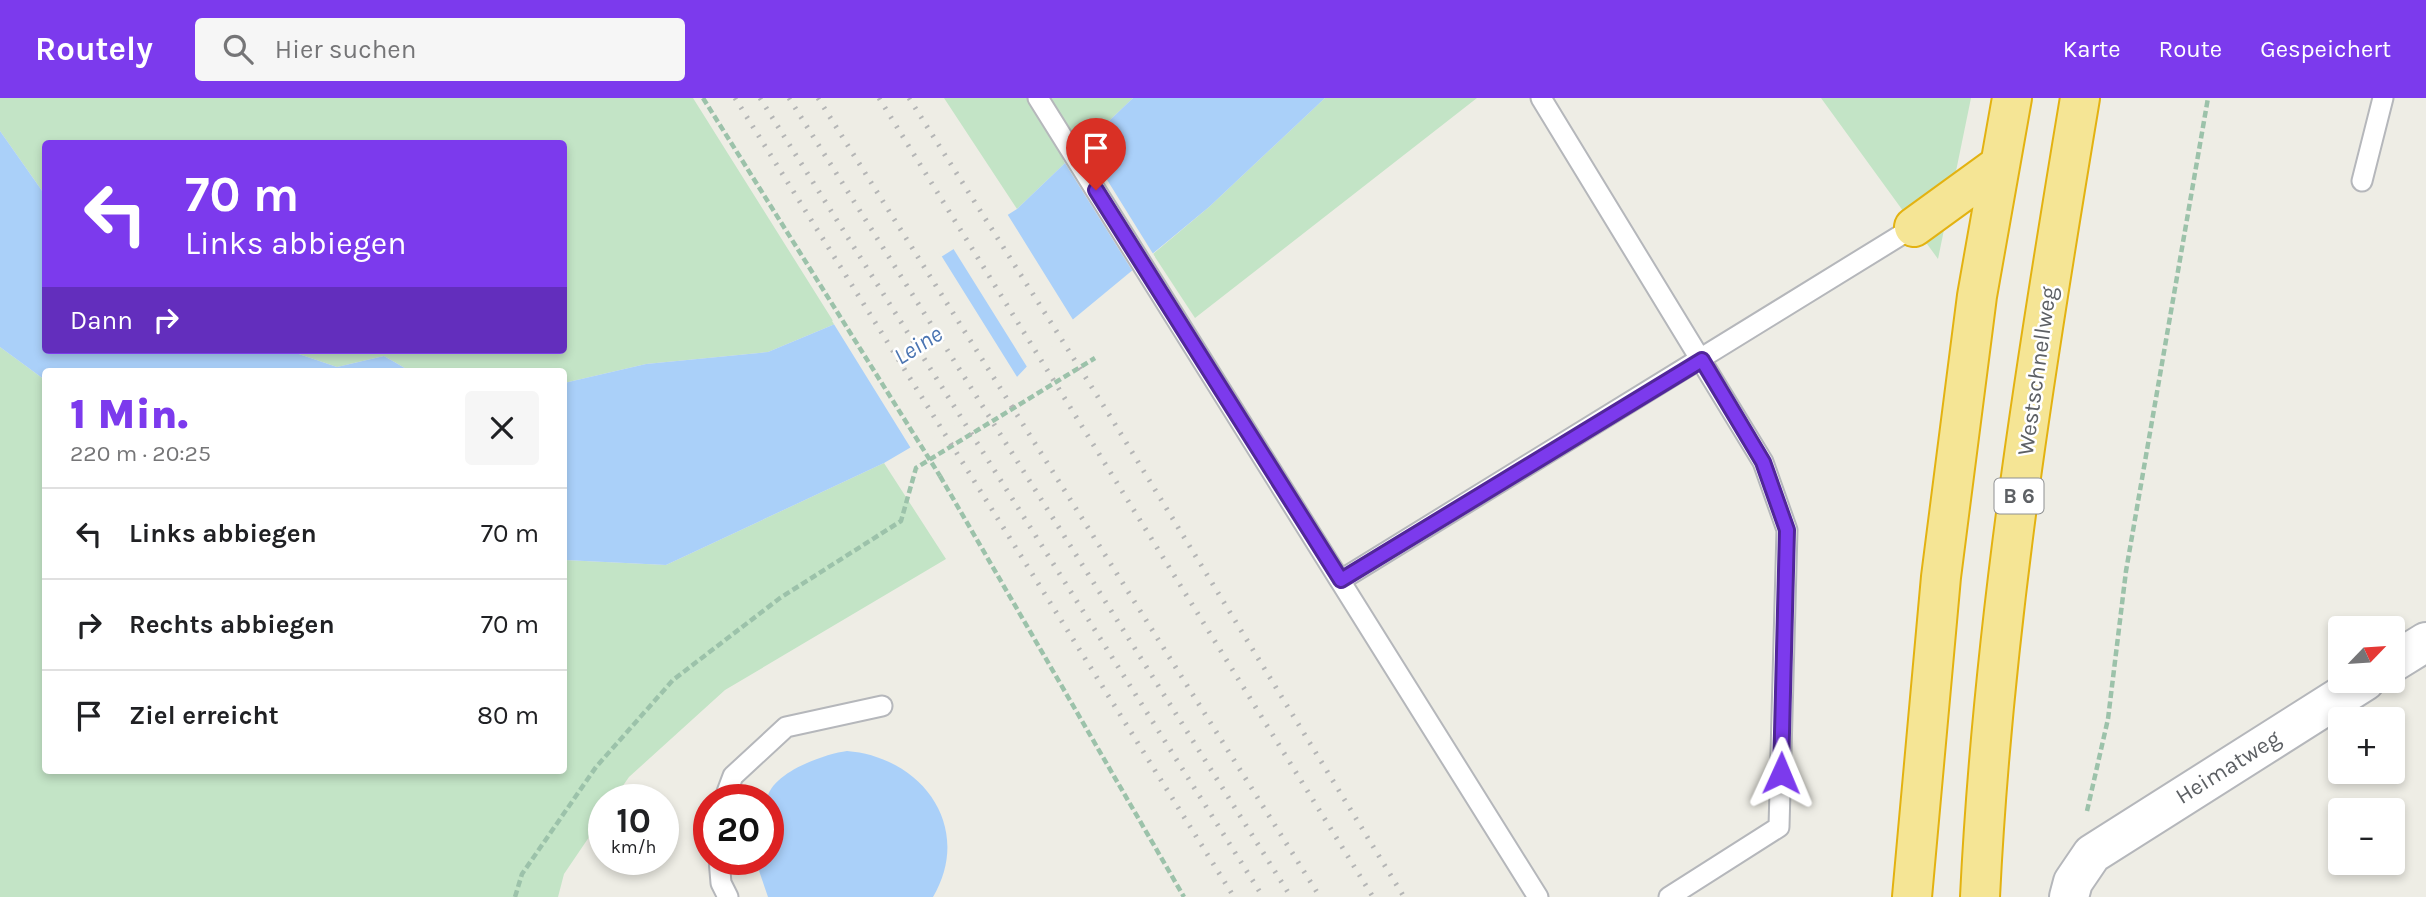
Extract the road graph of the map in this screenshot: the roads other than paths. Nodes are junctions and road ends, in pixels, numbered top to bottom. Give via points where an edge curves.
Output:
1 (1038, 98) edge
2 (1541, 98) edge
3 (2012, 98) edge
4 (2080, 98) edge
5 (2383, 98) edge
6 (1998, 166) junction
7 (2362, 181) dead end
8 (1914, 227) joint
9 (1702, 360) junction
10 (1341, 580) junction
11 (2426, 642) edge
12 (2405, 655) edge
13 (2346, 693) edge
14 (882, 706) dead end
15 (730, 784) edge
16 (720, 875) edge
17 (728, 897) edge
18 (1538, 897) edge
19 (1669, 897) edge
20 (1912, 897) edge
21 (1980, 897) edge
22 (2069, 897) edge

1 - 10 lane
2 - 9 lane
3 - 6 highway
4 - 21 highway, Westschnellweg / B 6 via 2006,589
5 - 7 lane
6 - 8 highway
6 - 20 highway via 1943,563
8 - 9 lane
9 - 10 lane
9 - 19 lane via 1763,462 1787,530 1779,827
10 - 18 lane
11 - 12 street
13 - 22 street, Heimatweg via 2092,854 2073,882
14 - 15 lane via 786,727
16 - 17 lane

